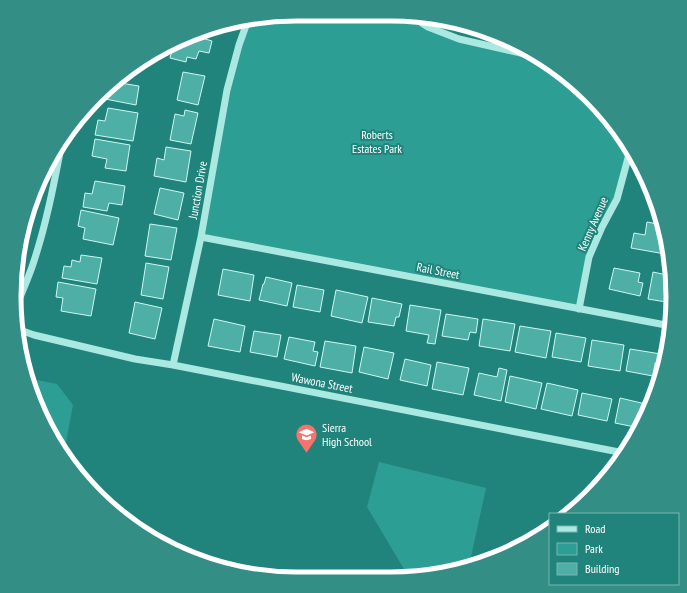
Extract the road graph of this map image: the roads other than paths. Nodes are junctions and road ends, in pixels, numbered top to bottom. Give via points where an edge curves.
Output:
1 (423, 23) edge
2 (246, 25) edge
3 (518, 52) edge
4 (59, 157) edge
5 (628, 157) edge
6 (201, 237) junction
7 (21, 295) edge
8 (579, 309) junction
9 (664, 325) edge
10 (23, 331) edge
11 (173, 365) junction
12 (618, 452) edge

1 - 3 street via 459,39
2 - 6 street, Junction Drive via 227,90
4 - 7 street via 40,243
5 - 8 street, Kenny Avenue via 617,199 590,257
6 - 8 street, Rail Street
6 - 11 street, Junction Drive
8 - 9 street, Rail Street
10 - 11 street, Wawona Street
11 - 12 street, Wawona Street

